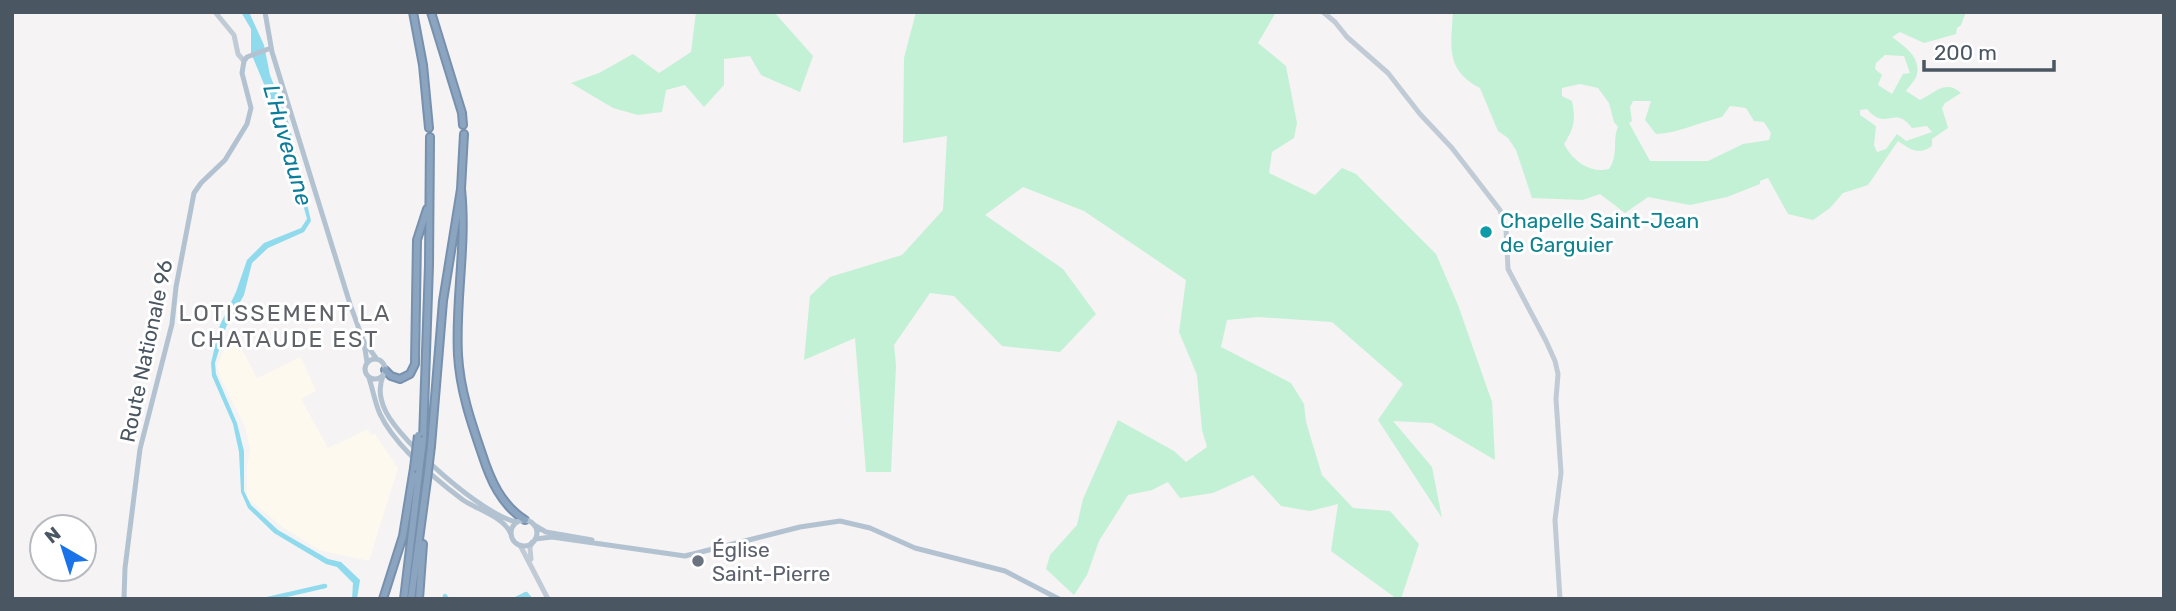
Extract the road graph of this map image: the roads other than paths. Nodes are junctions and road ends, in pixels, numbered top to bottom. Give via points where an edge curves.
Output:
1 (215, 12) edge
2 (265, 12) edge
3 (413, 12) edge
4 (431, 12) edge
5 (1323, 12) edge
6 (269, 49) junction
7 (246, 59) junction
8 (463, 125) dead end
9 (429, 128) dead end
10 (464, 134) dead end
11 (430, 137) dead end
12 (461, 189) junction
13 (429, 204) junction
14 (363, 340) junction
15 (376, 358) junction
16 (367, 362) junction
17 (384, 373) junction
18 (369, 377) junction
19 (416, 471) junction
20 (425, 504) junction
21 (525, 520) junction
22 (517, 522) junction
23 (534, 525) junction
24 (511, 534) junction
25 (533, 541) junction
26 (520, 545) junction
27 (626, 549) junction
28 (535, 572) junction
29 (124, 599) edge
30 (383, 599) edge
31 (404, 599) edge
32 (411, 599) edge
33 (419, 599) edge
34 (548, 599) edge
35 (1059, 599) edge
36 (1560, 599) edge

1 - 7 street
2 - 6 main road
3 - 9 highway
4 - 8 highway
5 - 36 street via 1388,73 1500,210 1508,269 1558,374 1561,473 1555,520
6 - 7 main road
6 - 14 main road
7 - 29 main road, Route Nationale 96 via 242,73 251,108 245,128 225,160 198,187 191,205 172,324 140,449
10 - 12 highway
11 - 13 highway
12 - 20 highway, bridge via 443,301
12 - 21 highway via 461,388 489,475 506,503
13 - 17 highway via 417,240 415,364 410,374 400,379
13 - 19 highway, bridge via 424,383
14 - 15 main road
14 - 16 main road
15 - 16 main road
15 - 17 main road via 383,362
16 - 18 main road
17 - 18 main road via 377,379
17 - 22 main road via 383,404 401,434 472,498
18 - 24 main road via 380,414 405,448 463,499 504,523
19 - 30 highway via 403,536
19 - 31 highway
20 - 32 highway
20 - 33 highway
21 - 22 main road
21 - 23 main road
22 - 24 main road
23 - 25 main road
23 - 27 main road via 546,532
24 - 26 main road
25 - 26 main road
25 - 27 main road via 552,537
25 - 28 street via 530,552
26 - 28 street
27 - 35 main road via 685,556 840,521 870,528 915,548 1006,571
28 - 34 street

